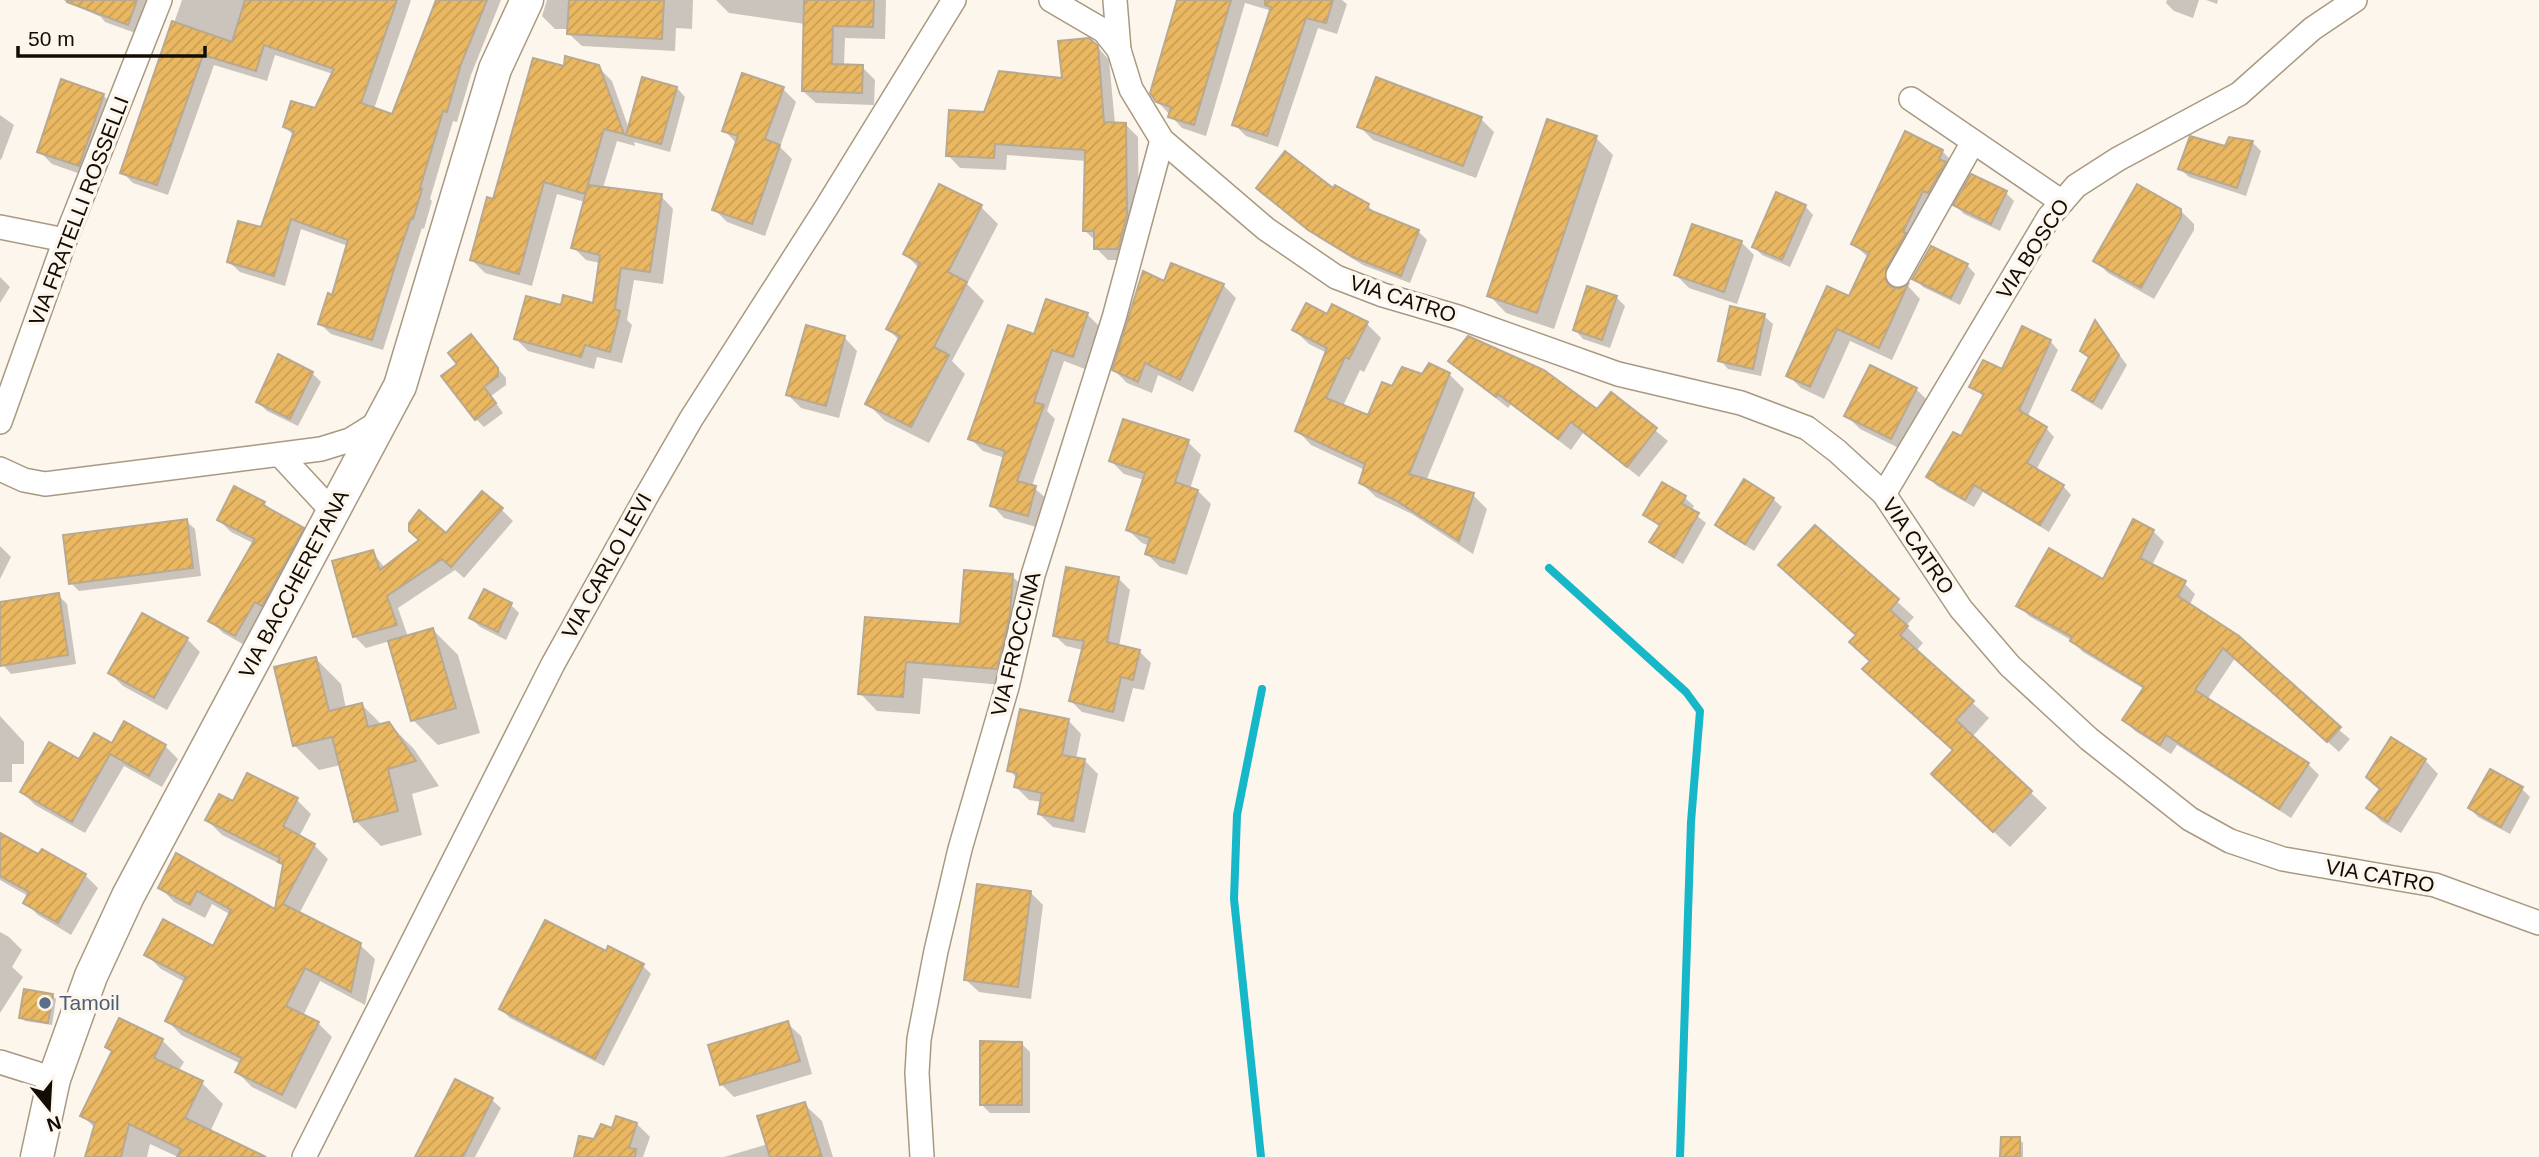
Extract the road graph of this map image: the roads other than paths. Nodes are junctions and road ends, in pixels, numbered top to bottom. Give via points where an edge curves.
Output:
1 (160, 0) edge
2 (527, 0) edge
3 (954, 0) edge
4 (1051, 0) edge
5 (1115, 0) edge
6 (2355, 0) edge
7 (1119, 50) junction
8 (1911, 99) dead end
9 (1162, 140) junction
10 (1973, 142) junction
11 (2062, 202) junction
12 (0, 227) edge
13 (65, 240) junction
14 (1898, 275) dead end
15 (382, 420) junction
16 (0, 422) edge
17 (281, 456) junction
18 (0, 469) edge
19 (1884, 495) junction
20 (333, 512) junction
21 (2539, 923) edge
22 (0, 1062) edge
23 (54, 1079) junction
24 (37, 1157) edge
25 (304, 1157) edge
26 (922, 1157) edge

1 - 13 street, VIA FRATELLI ROSSELLI
2 - 15 street, VIA BACCHERETANA via 495,69 416,337 400,386
3 - 25 street, VIA CARLO LEVI via 646,497 553,664
4 - 7 street via 1104,31
5 - 7 street, VIA CATRO
6 - 11 street, VIA BOSCO via 2312,29 2239,94 2118,159 2076,186
7 - 9 street, VIA CATRO via 1131,89
8 - 10 street
9 - 19 street, VIA CATRO via 1266,229 1335,277 1618,374 1741,403 1807,428
9 - 26 street, VIA FROCCINA via 1114,318 1033,575 928,983 917,1073
10 - 11 street
10 - 14 street
11 - 19 street, VIA BOSCO
12 - 13 street
13 - 16 street, VIA FRATELLI ROSSELLI
15 - 17 street via 350,440
15 - 20 street, VIA BACCHERETANA
17 - 18 street via 46,484
17 - 20 street
19 - 21 street, VIA CATRO via 1961,609 2010,666 2089,739 2190,820 2230,841 2283,859 2435,885
20 - 23 street, VIA BACCHERETANA via 128,896
22 - 23 street
23 - 24 street, VIA BACCHERETANA

